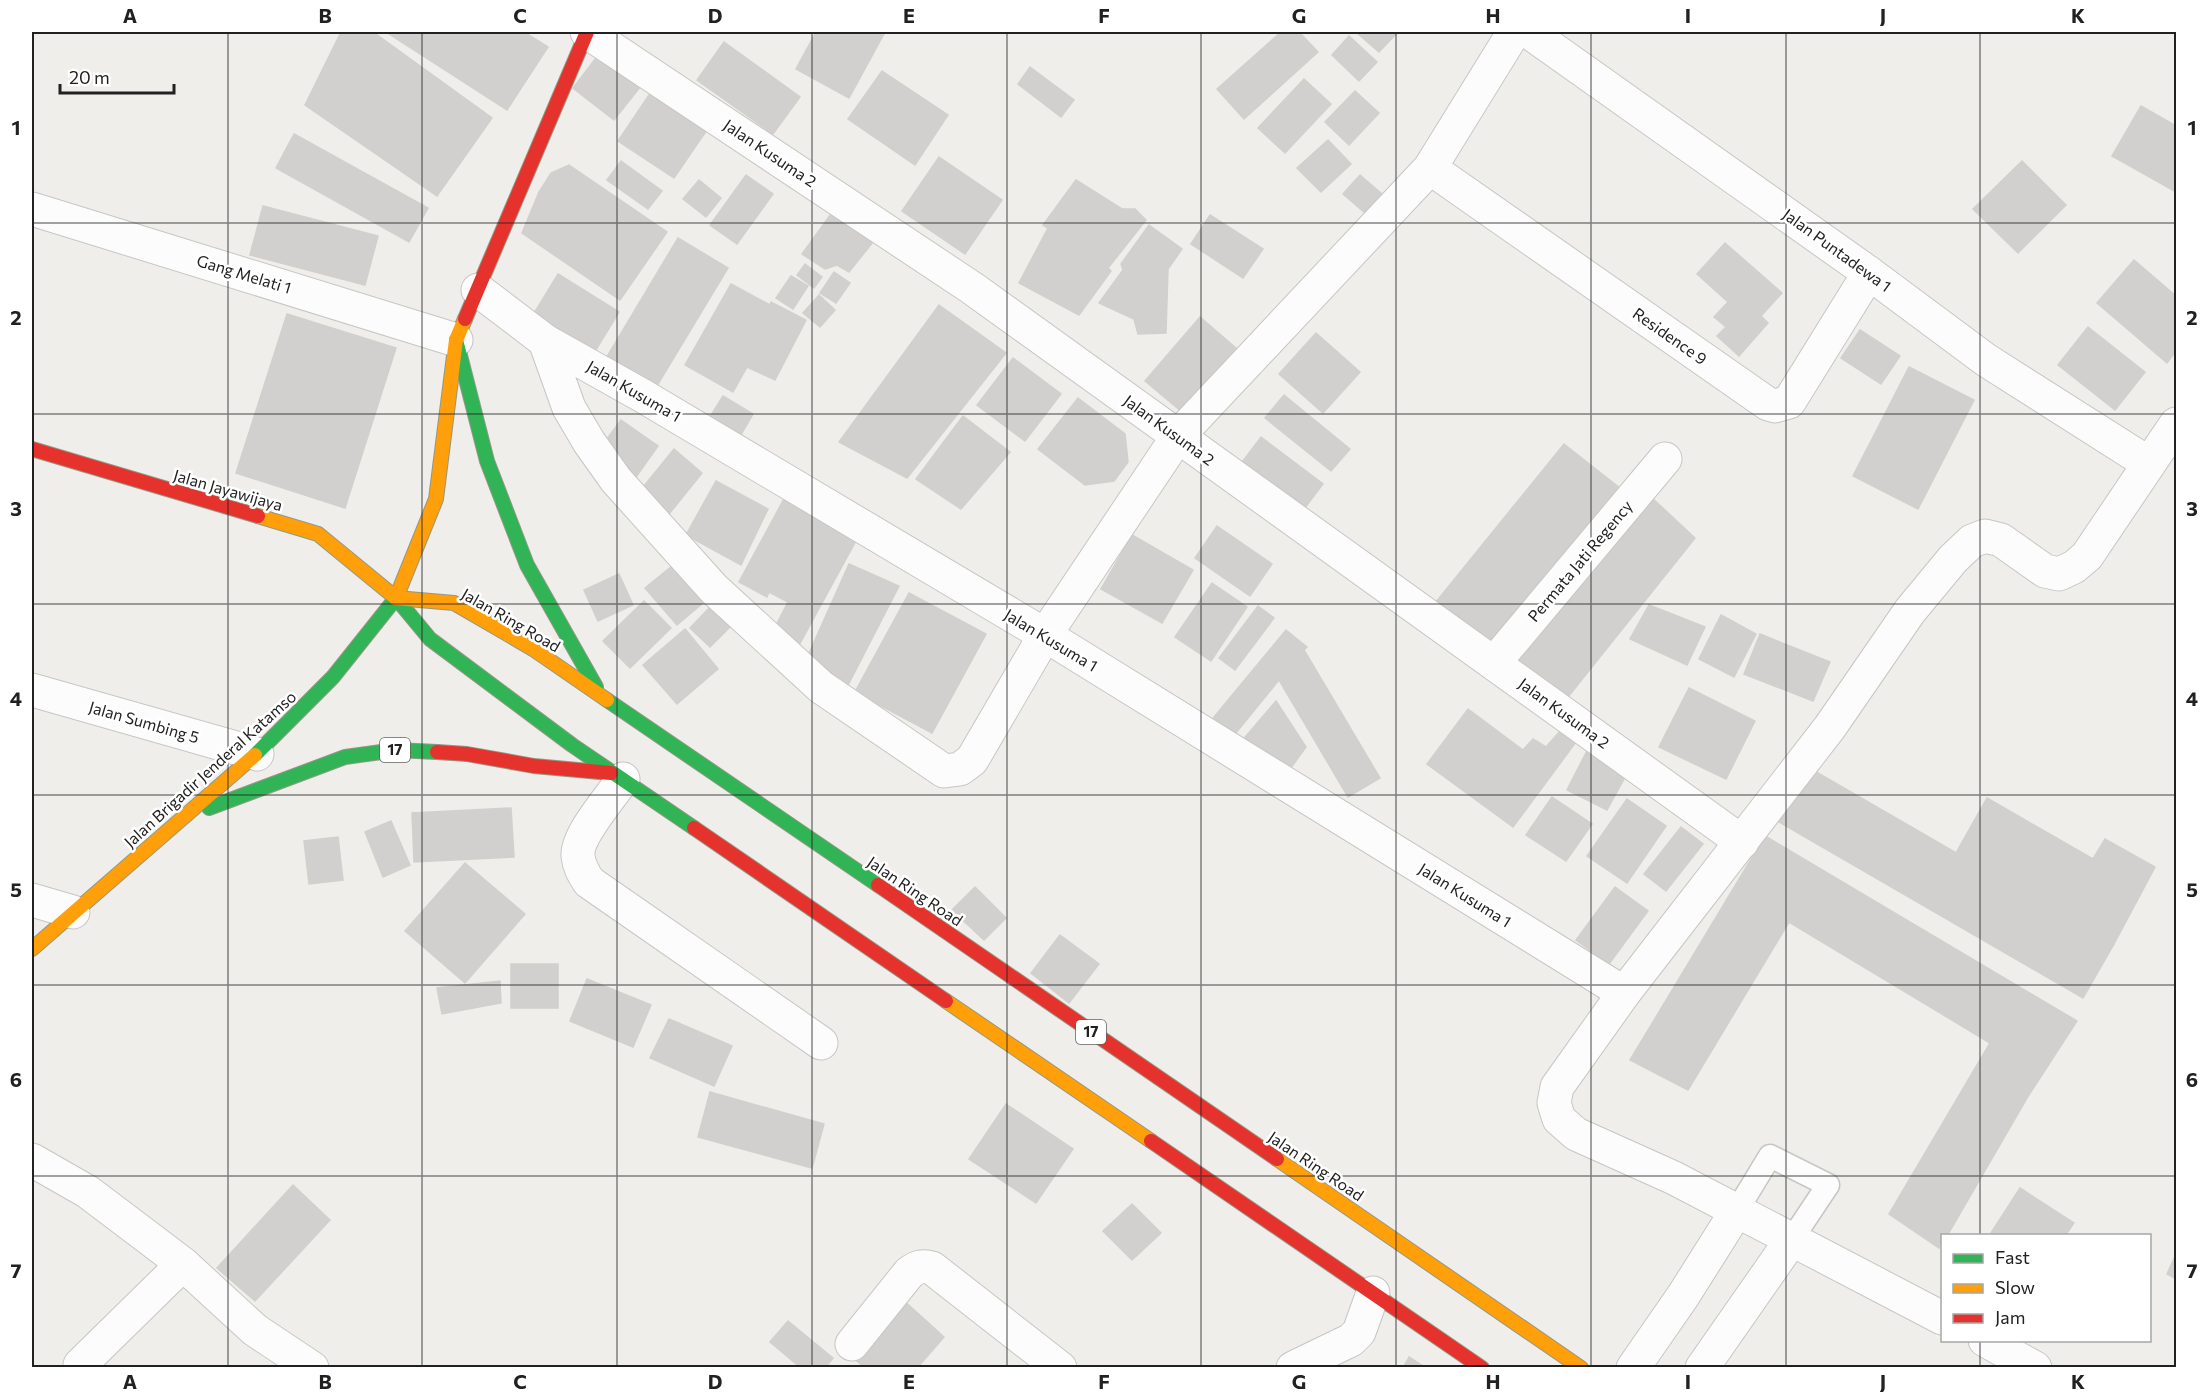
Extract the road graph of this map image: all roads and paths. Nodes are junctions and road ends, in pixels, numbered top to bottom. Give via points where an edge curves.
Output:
1 (587, 32) edge
2 (1514, 32) edge
3 (1529, 32) edge
4 (1430, 168) junction
5 (32, 208) edge
6 (1869, 273) junction
7 (478, 290) junction
8 (456, 340) junction
9 (545, 341) junction
10 (2176, 424) edge
11 (1178, 436) junction
12 (32, 449) edge
13 (1665, 459) dead end
14 (2148, 463) junction
15 (396, 598) junction
16 (1045, 636) junction
17 (1494, 663) junction
18 (32, 690) edge
19 (602, 697) junction
20 (257, 754) junction
21 (618, 776) junction
22 (187, 816) junction
23 (1742, 842) junction
24 (32, 900) edge
25 (73, 912) junction
26 (32, 949) edge
27 (1624, 993) junction
28 (821, 1043) dead end
29 (32, 1160) edge
30 (1736, 1212) junction
31 (1792, 1239) junction
32 (183, 1264) junction
33 (1373, 1293) junction
34 (1941, 1317) edge
35 (1987, 1342) edge
36 (852, 1344) dead end
37 (80, 1365) dead end
38 (2028, 1366) edge
39 (312, 1368) edge
40 (1060, 1368) edge
41 (1293, 1368) edge
42 (1482, 1368) edge
43 (1581, 1368) edge
44 (1633, 1368) edge
45 (1702, 1368) edge

1 - 7 main road, Jalan Brigadir Jenderal Katamso
1 - 11 street, Jalan Kusuma 2 via 972,288
2 - 4 street
3 - 6 street, Jalan Puntadewa 1
4 - 6 street, Residence 9 via 1775,406 1789,402
4 - 11 street
5 - 8 street, Gang Melati 1
6 - 14 street, Jalan Puntadewa 1 via 1986,360
7 - 8 main road, Jalan Brigadir Jenderal Katamso
7 - 9 street, Jalan Kusuma 1
8 - 15 main road, Jalan Brigadir Jenderal Katamso via 436,498
8 - 19 main road via 487,461 528,565
9 - 16 street, Jalan Kusuma 1
9 - 16 street via 569,408 589,442 616,480 706,581 821,687 944,771 960,769 972,760
10 - 14 street
11 - 16 street
11 - 17 street, Jalan Kusuma 2
12 - 15 main road, Jalan Jayawijaya via 318,534
13 - 17 street, Permata Jati Regency
14 - 23 street via 2086,556 2060,574 2045,571 2001,540 1985,536 1972,541 1910,611 1830,727
15 - 19 main road, Jalan Ring Road / 17 via 454,603 533,649
15 - 20 main road, Jalan Brigadir Jenderal Katamso / 17 via 333,676
15 - 21 main road, 17 via 430,639
16 - 27 street, Jalan Kusuma 1
17 - 23 street, Jalan Kusuma 2
18 - 20 street, Jalan Sumbing 5
19 - 43 main road, Jalan Ring Road / 17
20 - 22 main road, Jalan Brigadir Jenderal Katamso / 17
21 - 22 main road, 17 via 467,754 396,750 345,757
21 - 28 street via 577,853 589,882
21 - 33 main road, 17
22 - 25 main road, Jalan Brigadir Jenderal Katamso / 17
23 - 27 street
24 - 25 street
25 - 26 main road, Jalan Brigadir Jenderal Katamso / 17
27 - 30 street via 1557,1087 1554,1103 1559,1119 1576,1134 1674,1178
29 - 32 street via 88,1192
30 - 31 street
30 - 31 lane via 1770,1156 1828,1185
30 - 44 street
31 - 34 street
31 - 45 street
32 - 37 street
32 - 39 street via 255,1330
33 - 41 street via 1359,1332 1351,1340
33 - 42 main road, 17
35 - 38 street
36 - 40 street via 909,1273 925,1266

